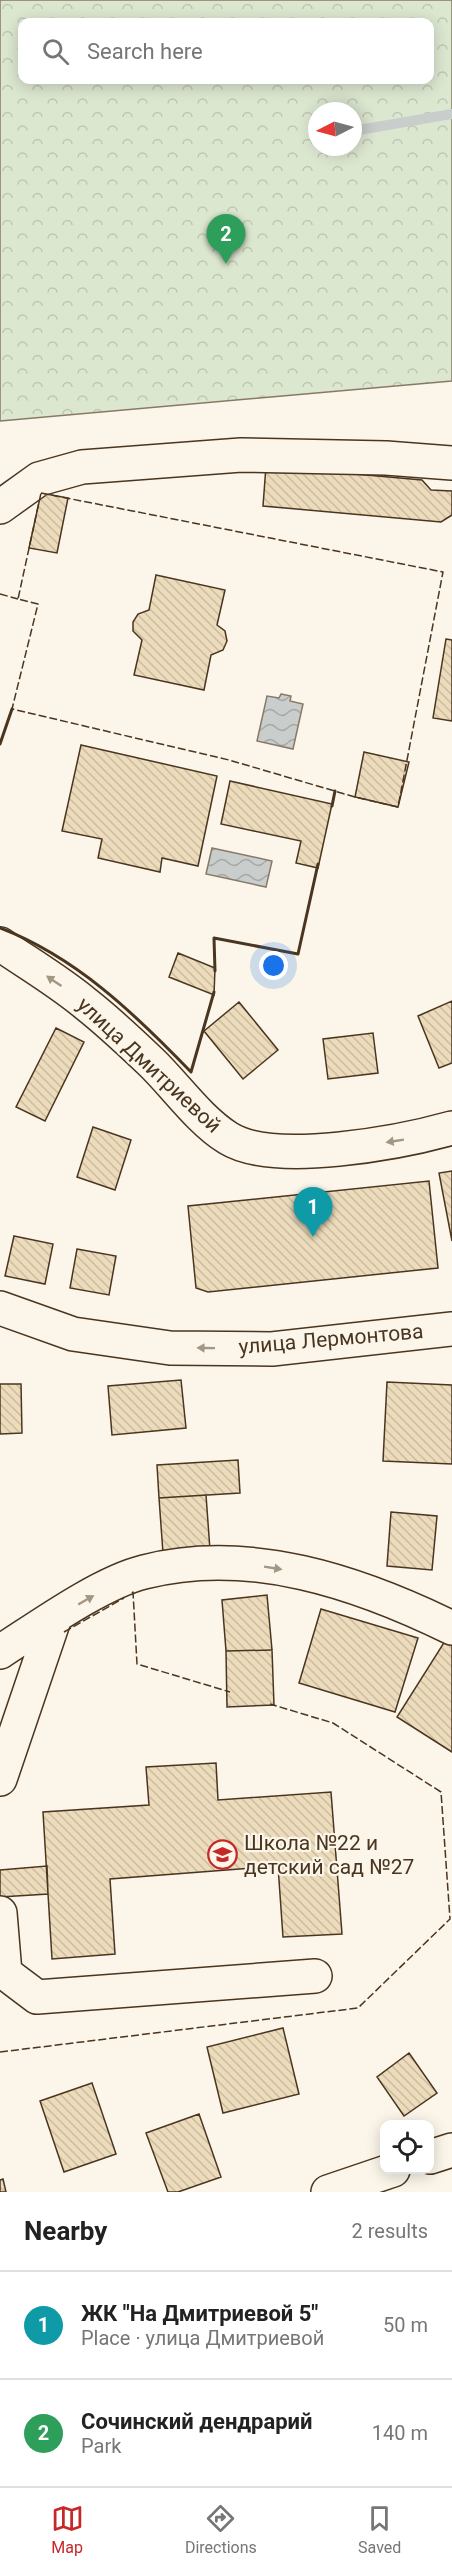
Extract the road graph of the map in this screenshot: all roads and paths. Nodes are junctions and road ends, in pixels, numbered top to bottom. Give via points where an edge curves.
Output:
1 (452, 463) edge
2 (0, 507) edge
3 (0, 944) edge
4 (452, 1128) edge
5 (0, 1308) edge
6 (452, 1329) edge
7 (55, 1617) junction
8 (452, 1628) edge
9 (0, 1652) edge
10 (0, 1779) edge
11 (0, 1913) edge
12 (315, 1976) dead end
13 (452, 2150) edge
14 (434, 2155) edge
15 (380, 2174) edge
16 (328, 2192) edge

1 - 2 street via 242,455 82,467 39,479
4 -> 3 street, улица Дмитриевой via 421,1137 334,1150 269,1151 229,1139 86,1003
6 -> 5 street, улица Лермонтова via 272,1349 170,1348 73,1334
7 -> 8 street via 142,1572 200,1562 245,1564 326,1577 400,1603
7 - 9 street
7 - 10 street
11 - 12 street via 4,1973 37,1997
13 - 14 street
15 - 16 street

